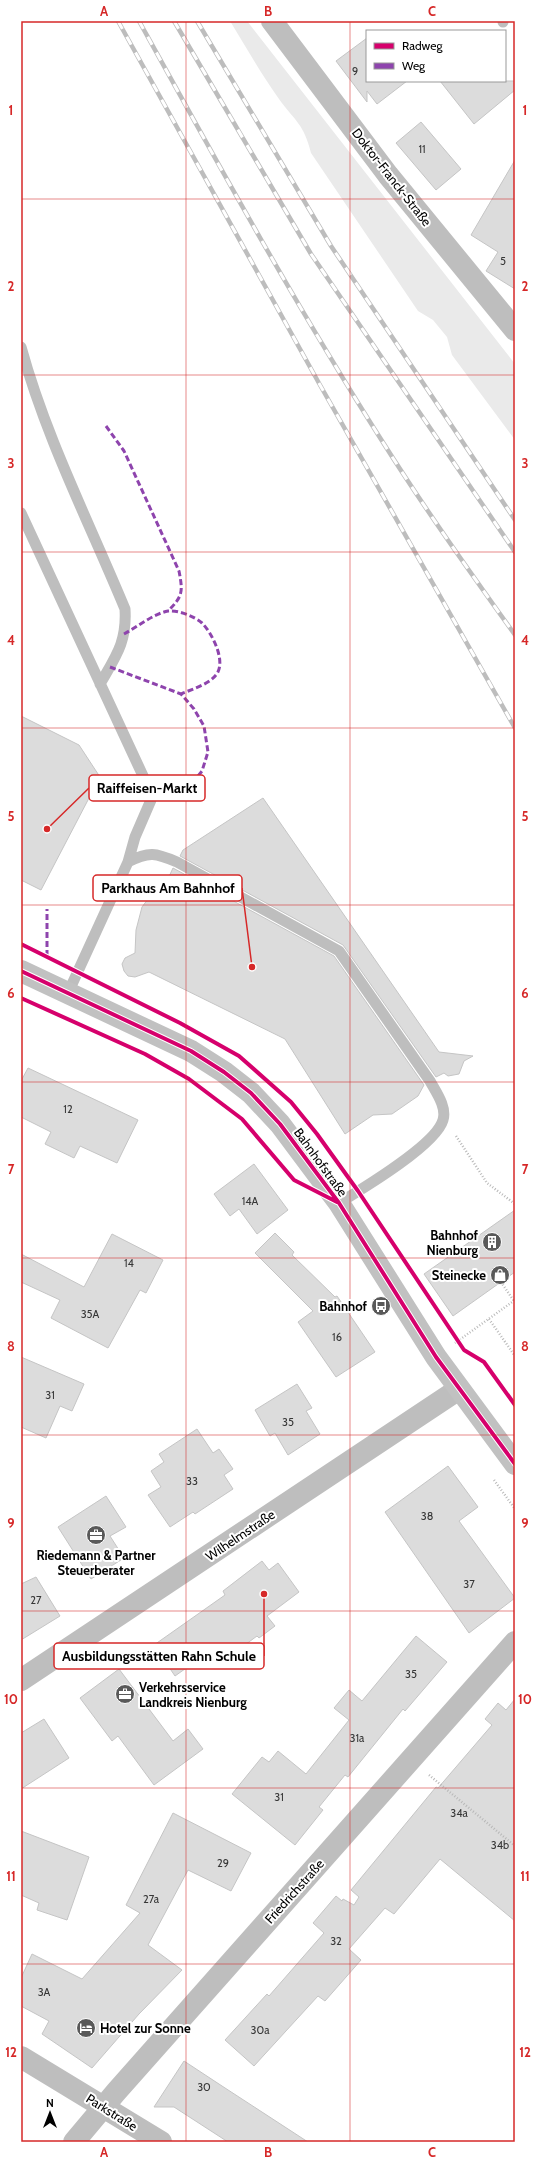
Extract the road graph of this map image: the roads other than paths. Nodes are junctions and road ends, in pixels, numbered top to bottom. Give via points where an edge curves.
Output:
1 (272, 21) edge
2 (515, 330) edge
3 (21, 346) edge
4 (21, 513) edge
5 (100, 684) junction
6 (128, 862) junction
7 (21, 971) edge
8 (68, 993) junction
9 (339, 1203) junction
10 (459, 1389) junction
11 (515, 1464) edge
12 (515, 1642) edge
13 (21, 1680) edge
14 (21, 2057) edge
15 (103, 2107) junction
16 (74, 2142) edge
17 (161, 2142) edge

1 - 2 street, Doktor-Franck-Straße via 388,175
3 - 5 lane via 55,447 125,609 126,628 121,646
4 - 5 lane
5 - 6 lane via 144,778 151,800 135,837
6 - 8 lane
6 - 9 lane via 144,853 160,855 177,862 339,951 430,1080 442,1104 444,1120 426,1145
7 - 8 main road, Bahnhofstraße
8 - 9 main road, Bahnhofstraße via 191,1051 224,1072 251,1093 280,1124
9 - 10 main road, Bahnhofstraße
10 - 11 main road, Bahnhofstraße
10 - 13 street, Wilhelmstraße
12 - 15 street, Friedrichstraße
14 - 15 street, Parkstraße
15 - 16 street, Friedrichstraße
15 - 17 street, Parkstraße

